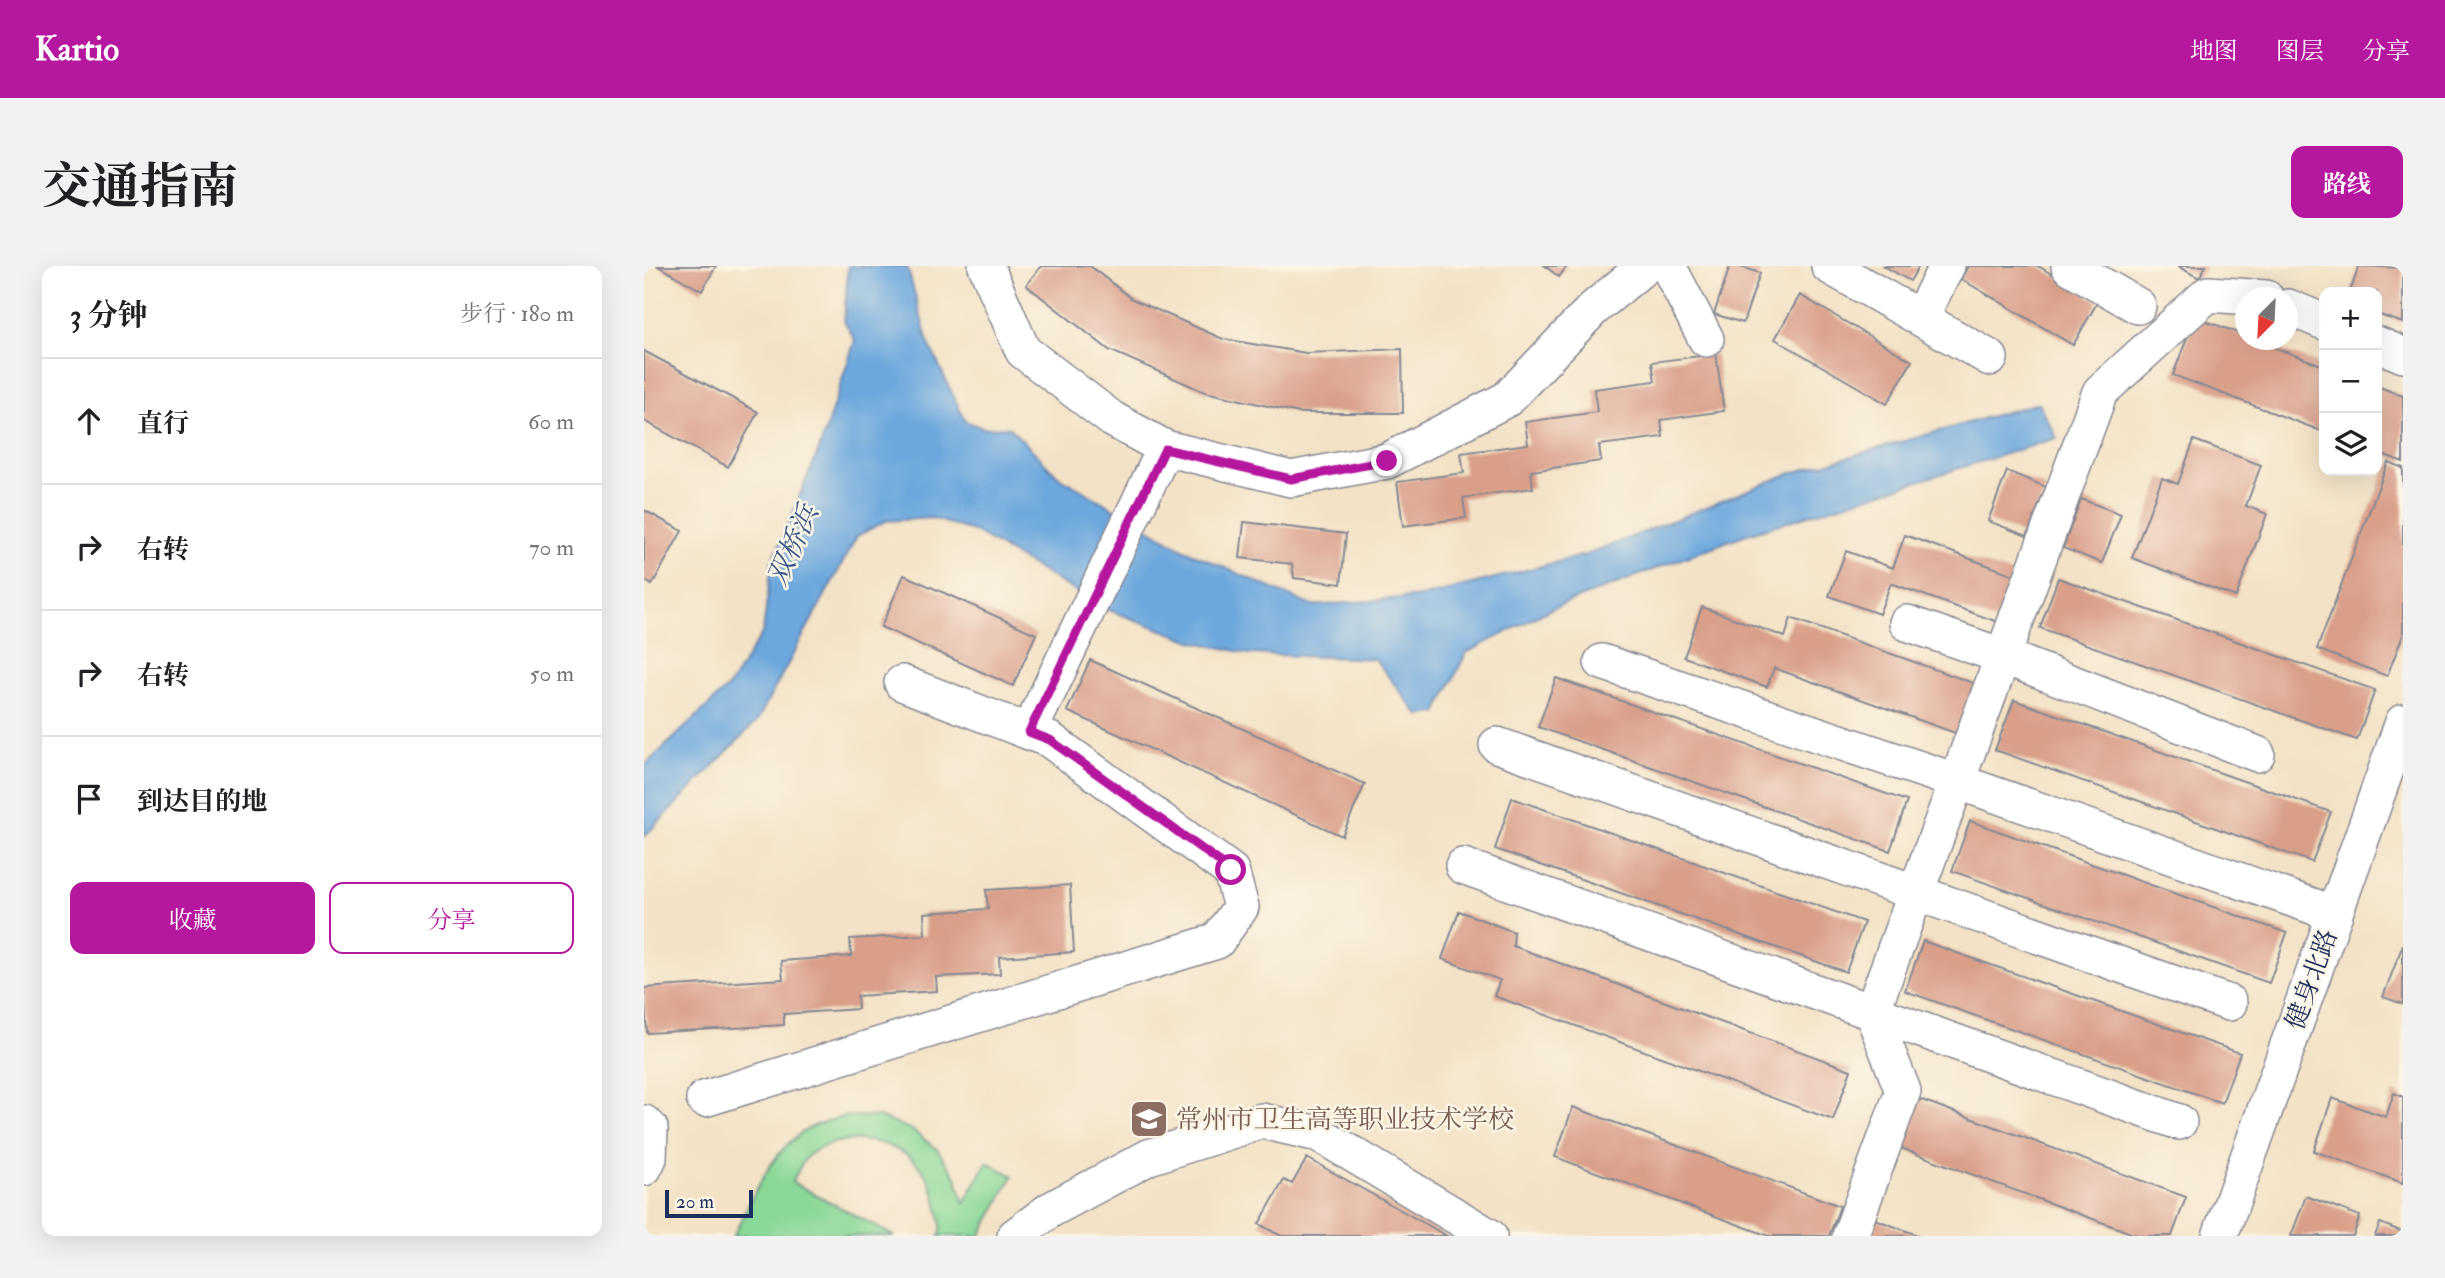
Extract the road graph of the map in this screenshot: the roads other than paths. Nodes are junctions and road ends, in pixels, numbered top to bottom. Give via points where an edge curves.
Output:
1 (986, 266) edge
2 (1645, 266) edge
3 (1668, 266) edge
4 (1829, 266) edge
5 (1947, 266) edge
6 (2069, 266) edge
7 (2235, 296) edge
8 (2138, 306) dead end
9 (2298, 311) edge
10 (1920, 318) junction
11 (2319, 320) edge
12 (1706, 340) dead end
13 (2382, 346) edge
14 (2403, 355) edge
15 (1990, 358) dead end
16 (1165, 449) junction
17 (1907, 623) dead end
18 (2002, 656) junction
19 (1602, 662) dead end
20 (902, 683) dead end
21 (2403, 722) edge
22 (1029, 732) junction
23 (1497, 745) dead end
24 (2258, 754) dead end
25 (1956, 781) junction
26 (1463, 866) dead end
27 (1915, 892) junction
28 (2334, 914) junction
29 (2229, 1003) dead end
30 (1872, 1012) junction
31 (704, 1099) dead end
32 (2179, 1122) dead end
33 (644, 1123) edge
34 (644, 1168) edge
35 (1015, 1236) edge
36 (1489, 1236) edge
37 (1850, 1236) edge
38 (2220, 1236) edge

1 - 16 street via 1023,351 1111,419
2 - 16 street via 1593,309 1507,399 1387,461 1291,479
3 - 12 street
4 - 10 street
5 - 10 street
6 - 8 street
7 - 18 street via 2208,294 2100,392
9 - 11 street
10 - 15 street
13 - 14 street
16 - 22 street
17 - 18 street
18 - 24 street
18 - 25 street
19 - 25 street
20 - 22 street
21 - 28 street, 健身北路
22 - 31 street via 1050,740 1231,870 1241,907 1217,941
23 - 27 street
25 - 27 street
25 - 28 street
26 - 30 street
27 - 29 street
27 - 30 street
28 - 38 street, 健身北路
30 - 32 street
30 - 37 street via 1903,1091
33 - 34 street via 650,1128
35 - 36 street via 1050,1210 1149,1157 1262,1121 1319,1134

